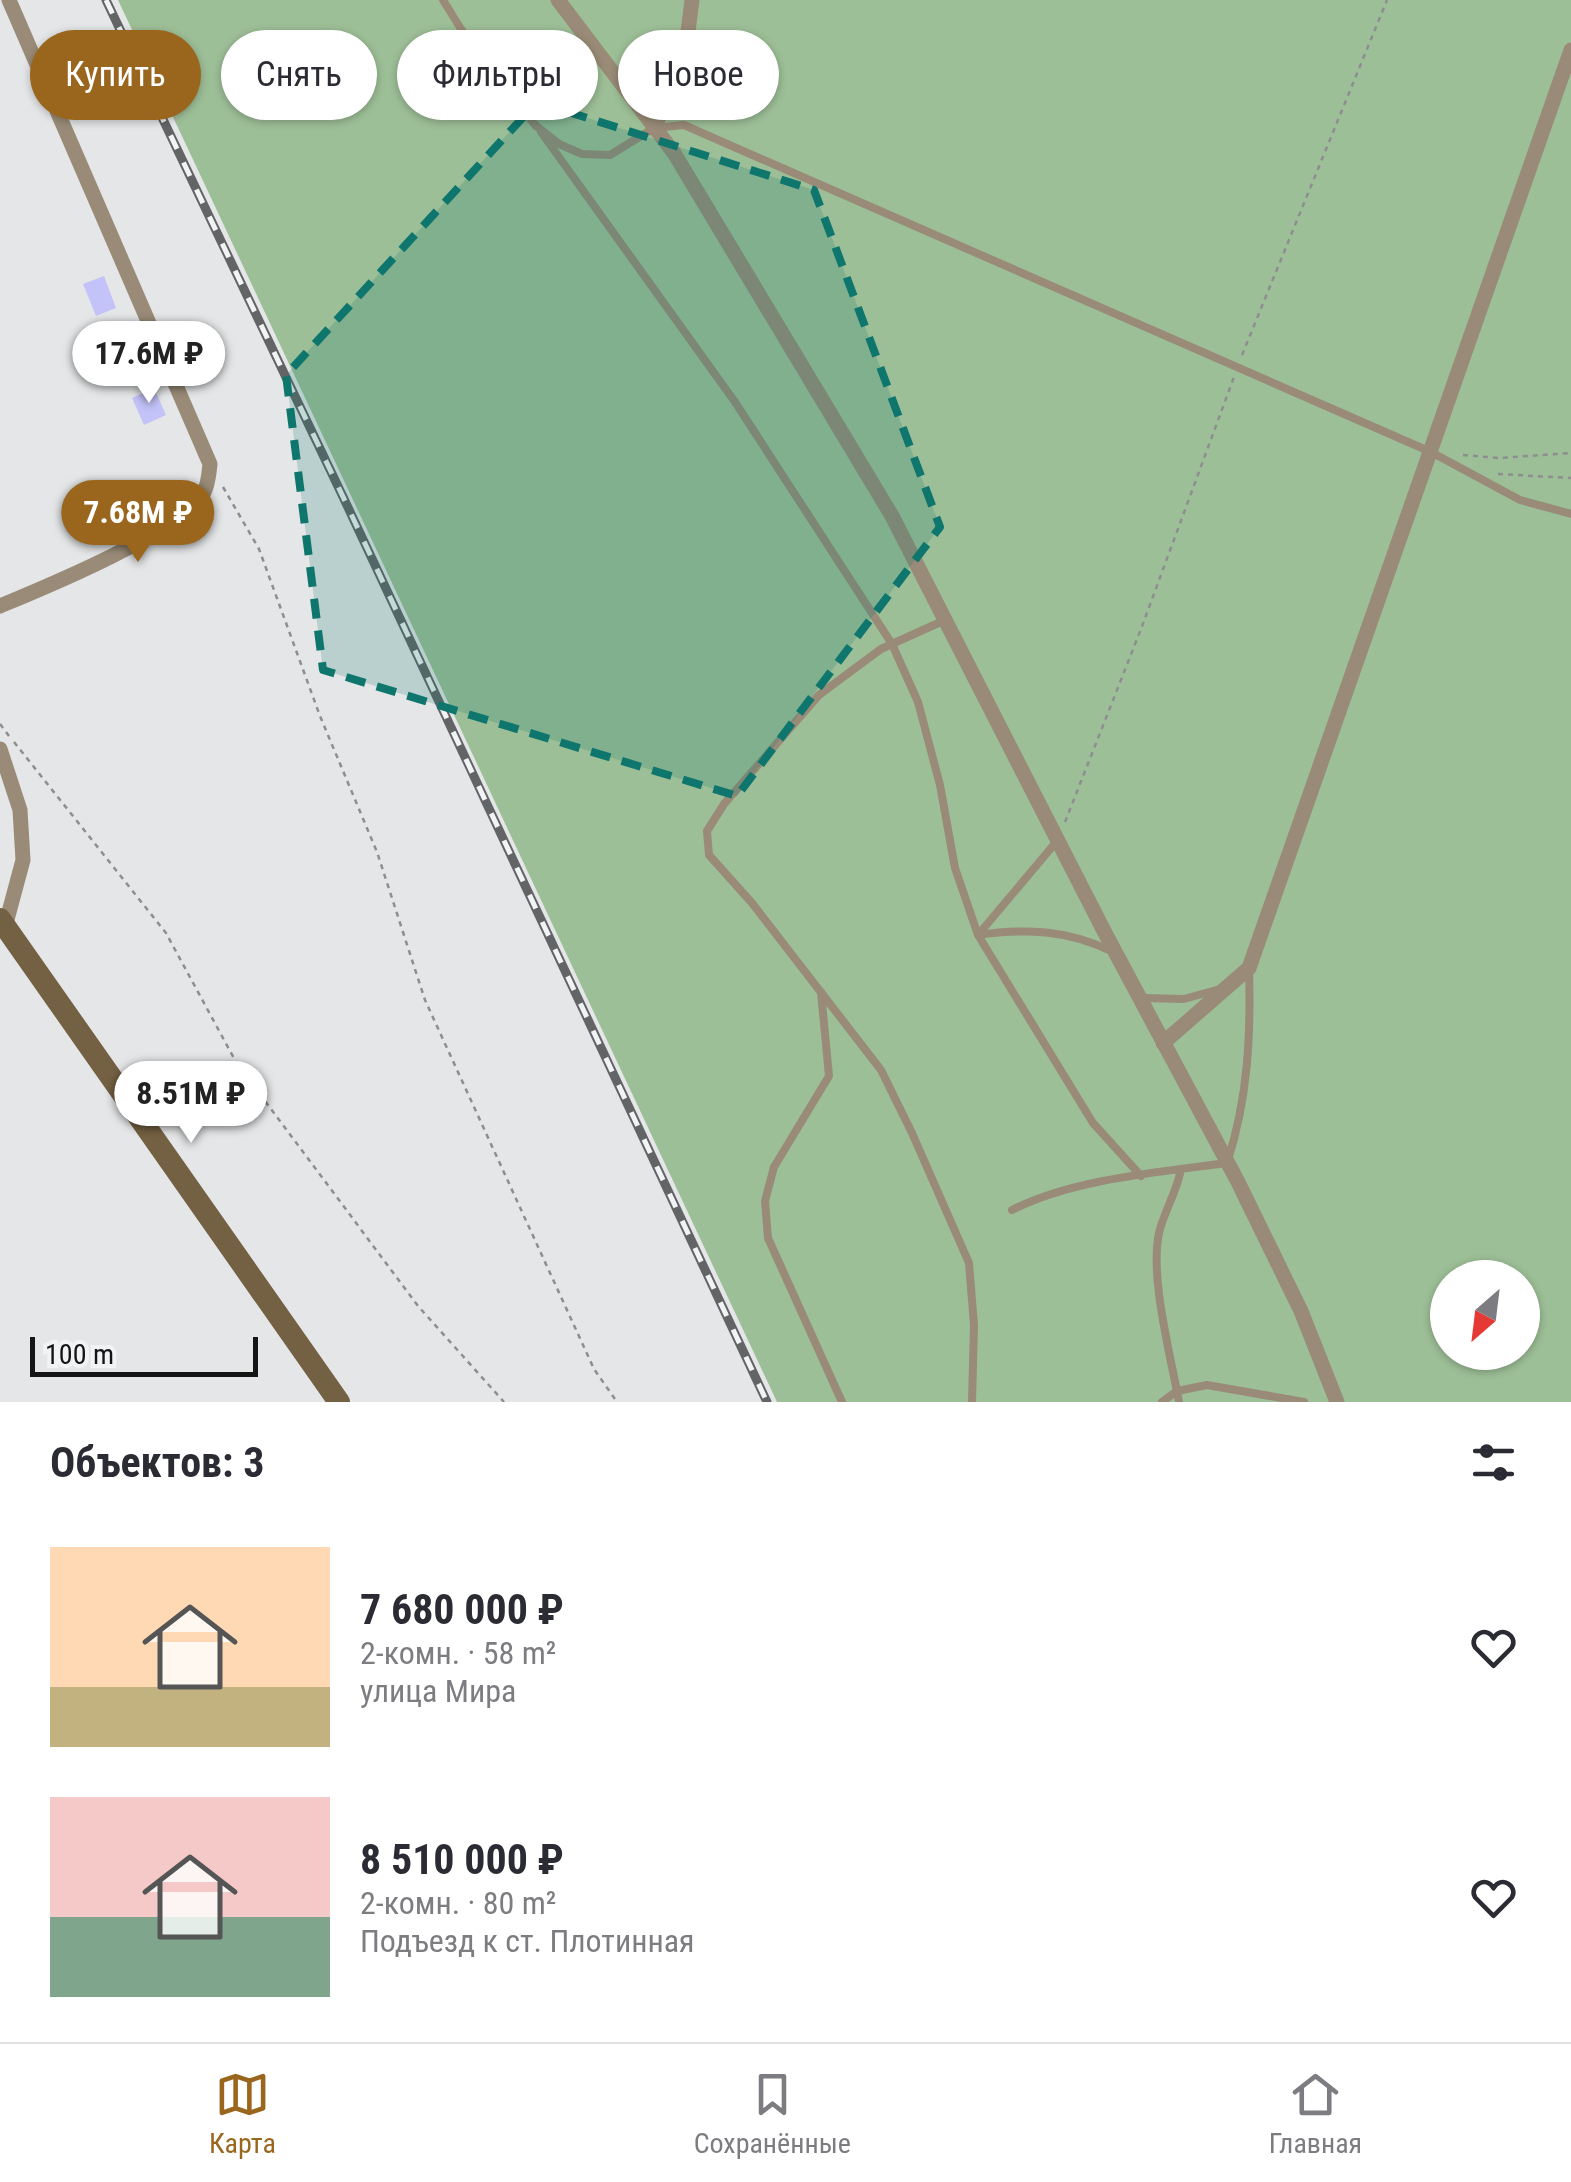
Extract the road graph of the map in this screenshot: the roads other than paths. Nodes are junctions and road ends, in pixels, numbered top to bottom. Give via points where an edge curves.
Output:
1 (10, 0) edge
2 (444, 0) edge
3 (558, 0) edge
4 (692, 0) edge
5 (1571, 50) edge
6 (535, 125) junction
7 (654, 128) junction
8 (1431, 452) junction
9 (1571, 514) edge
10 (0, 606) edge
11 (945, 620) junction
12 (892, 644) junction
13 (0, 749) edge
14 (1058, 840) junction
15 (3, 923) edge
16 (978, 935) junction
17 (1115, 953) junction
18 (1250, 968) junction
19 (1229, 986) junction
20 (821, 992) junction
21 (1139, 998) junction
22 (1163, 1043) junction
23 (1227, 1163) junction
24 (1181, 1169) junction
25 (1140, 1176) junction
26 (1012, 1210) dead end
27 (1177, 1391) junction
28 (339, 1402) edge
29 (842, 1402) edge
30 (972, 1402) edge
31 (1162, 1402) edge
32 (1179, 1402) edge
33 (1304, 1402) edge
34 (1336, 1402) edge

1 - 10 street via 210,464 205,492 173,521
2 - 6 lane
3 - 7 street
4 - 7 street via 684,63
5 - 8 street
6 - 7 lane via 582,154 610,154
6 - 12 lane via 735,402
7 - 8 lane via 684,125
7 - 11 street via 892,516
8 - 9 lane via 1520,500
8 - 18 street
11 - 12 lane
11 - 14 street
12 - 16 lane via 918,702 954,868
12 - 20 lane via 819,695 707,831 709,855
13 - 15 street via 20,810 23,860
14 - 16 lane
14 - 17 street
15 - 28 street
16 - 17 lane via 1052,932
16 - 25 lane via 1094,1123
17 - 21 street
18 - 19 street
18 - 23 lane via 1242,1120
19 - 21 lane via 1184,1000
19 - 22 street
20 - 29 lane via 828,1076 774,1167 764,1201 768,1238
20 - 30 lane via 881,1070 969,1263
21 - 22 street
22 - 23 street
23 - 24 lane
23 - 34 street via 1302,1312
24 - 25 lane
24 - 27 lane via 1160,1230 1158,1272
25 - 26 lane via 1078,1187
27 - 31 lane
27 - 32 lane
27 - 33 lane via 1207,1385

